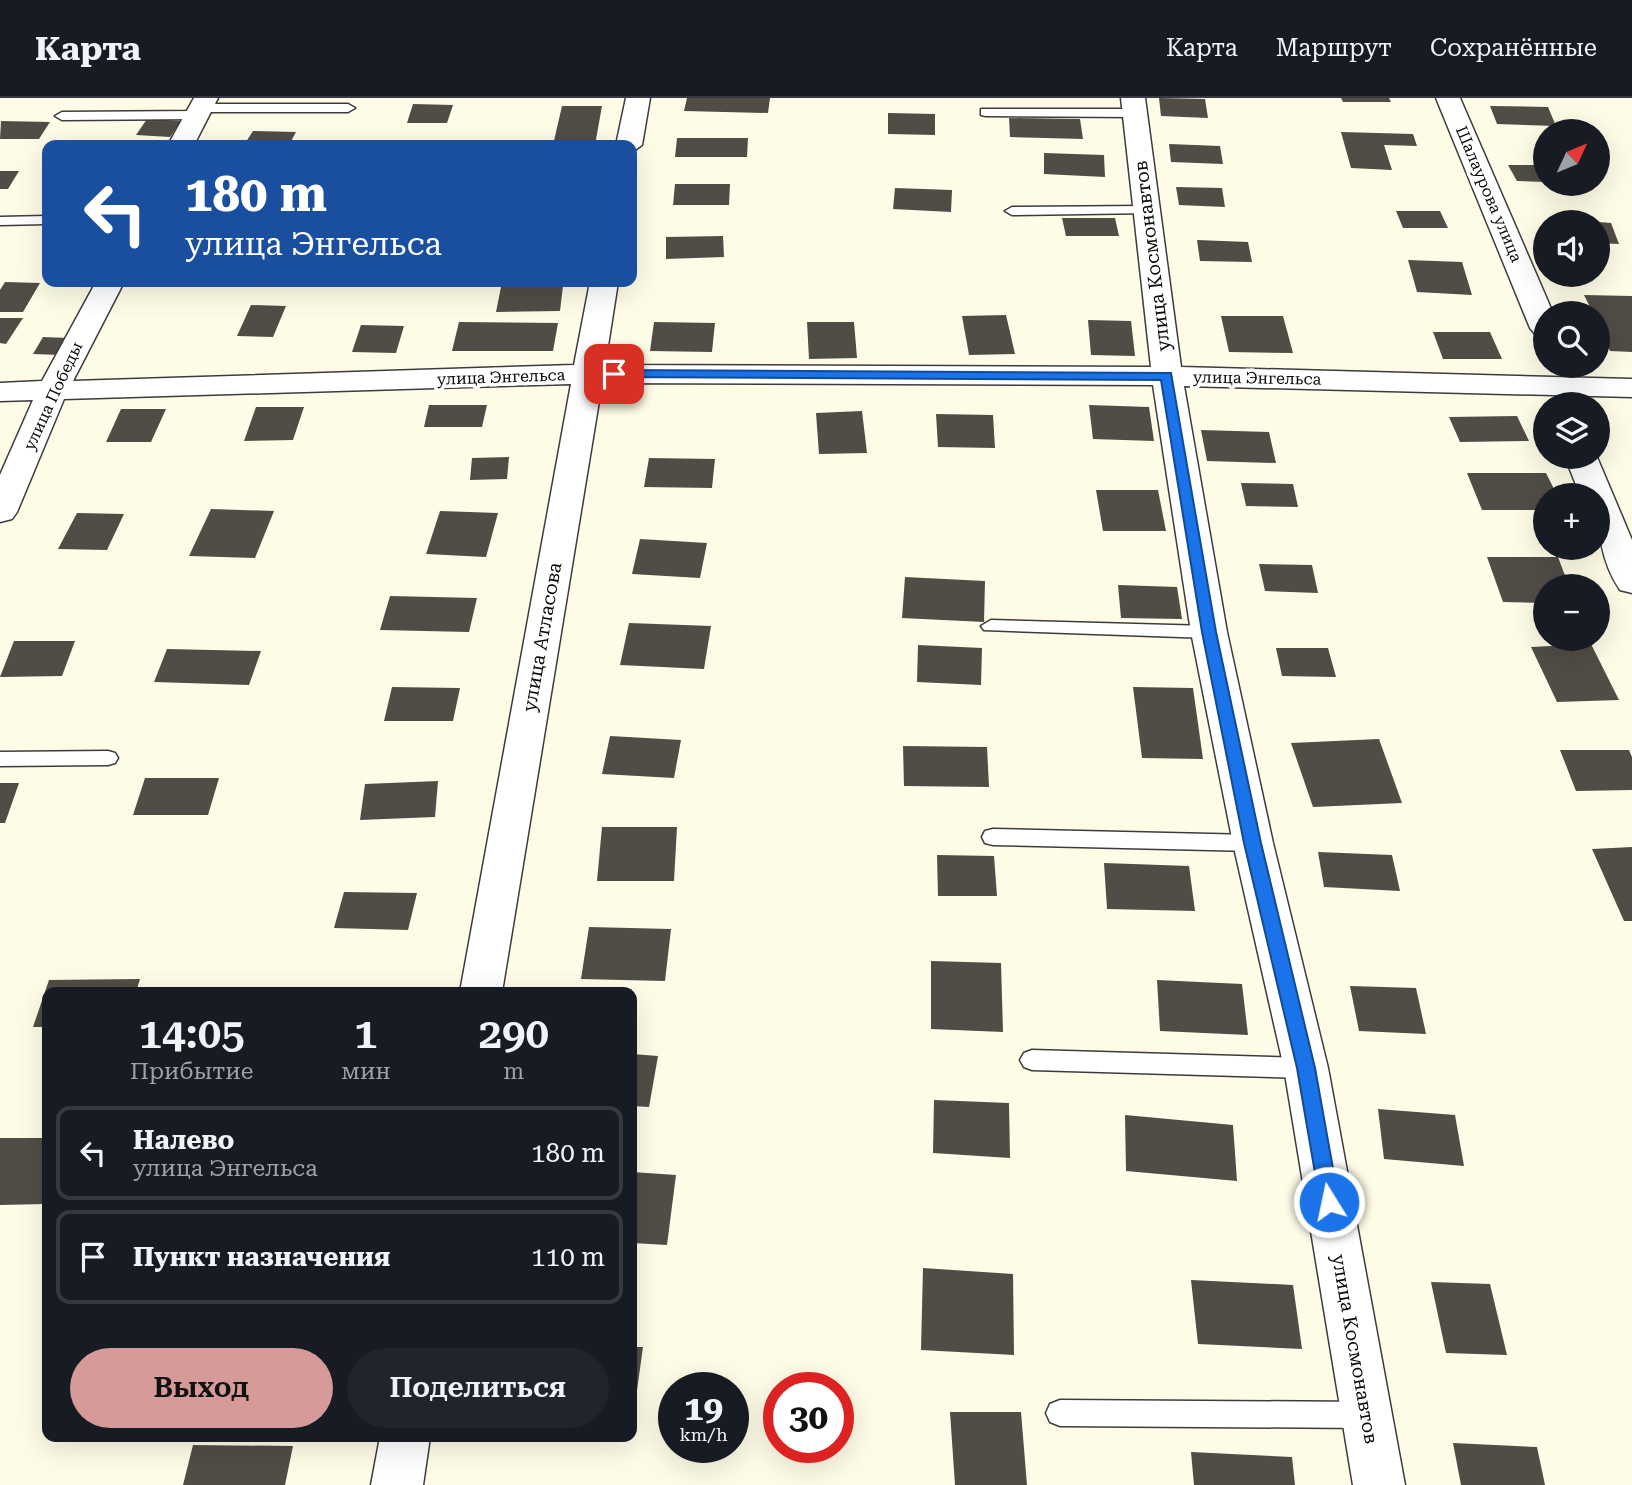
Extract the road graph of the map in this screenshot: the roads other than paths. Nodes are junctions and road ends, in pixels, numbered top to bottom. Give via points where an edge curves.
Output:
1 (638, 98) edge
2 (1448, 98) edge
3 (1134, 106) edge
4 (201, 107) edge
5 (348, 108) dead end
6 (986, 112) dead end
7 (62, 116) dead end
8 (184, 140) edge
9 (630, 140) edge
10 (1146, 210) junction
11 (1012, 211) dead end
12 (0, 220) edge
13 (42, 220) edge
14 (107, 287) edge
15 (603, 287) edge
16 (1534, 301) edge
17 (587, 374) junction
18 (1167, 376) junction
19 (1568, 385) edge
20 (1632, 388) edge
21 (0, 392) edge
22 (52, 392) junction
23 (0, 512) edge
24 (1610, 529) edge
25 (1632, 582) edge
26 (992, 626) dead end
27 (1209, 632) junction
28 (108, 758) dead end
29 (0, 759) edge
30 (993, 837) dead end
31 (1252, 843) junction
32 (482, 987) edge
33 (1032, 1060) dead end
34 (1306, 1068) junction
35 (1060, 1413) dead end
36 (1367, 1415) junction
37 (404, 1442) edge
38 (397, 1485) edge
39 (1379, 1485) edge

1 - 9 street
2 - 16 street, Шалаурова улица
3 - 6 lane
3 - 10 street, улица Космонавтов
4 - 5 lane
4 - 7 lane
4 - 8 street
10 - 11 lane
10 - 18 street, улица Космонавтов
12 - 13 lane
14 - 22 street, улица Победы
15 - 17 street, улица Атласова
17 - 18 street, улица Энгельса
17 - 22 street, улица Энгельса
17 - 32 street, улица Атласова
18 - 19 street, улица Энгельса
18 - 27 street, улица Космонавтов
19 - 20 street, улица Энгельса
21 - 22 street, улица Энгельса
22 - 23 street, улица Победы
24 - 25 street
26 - 27 lane
27 - 31 street, улица Космонавтов
28 - 29 lane
30 - 31 lane
31 - 34 street, улица Космонавтов
33 - 34 lane
34 - 36 street, улица Космонавтов
35 - 36 lane
36 - 39 street, улица Космонавтов
37 - 38 street

